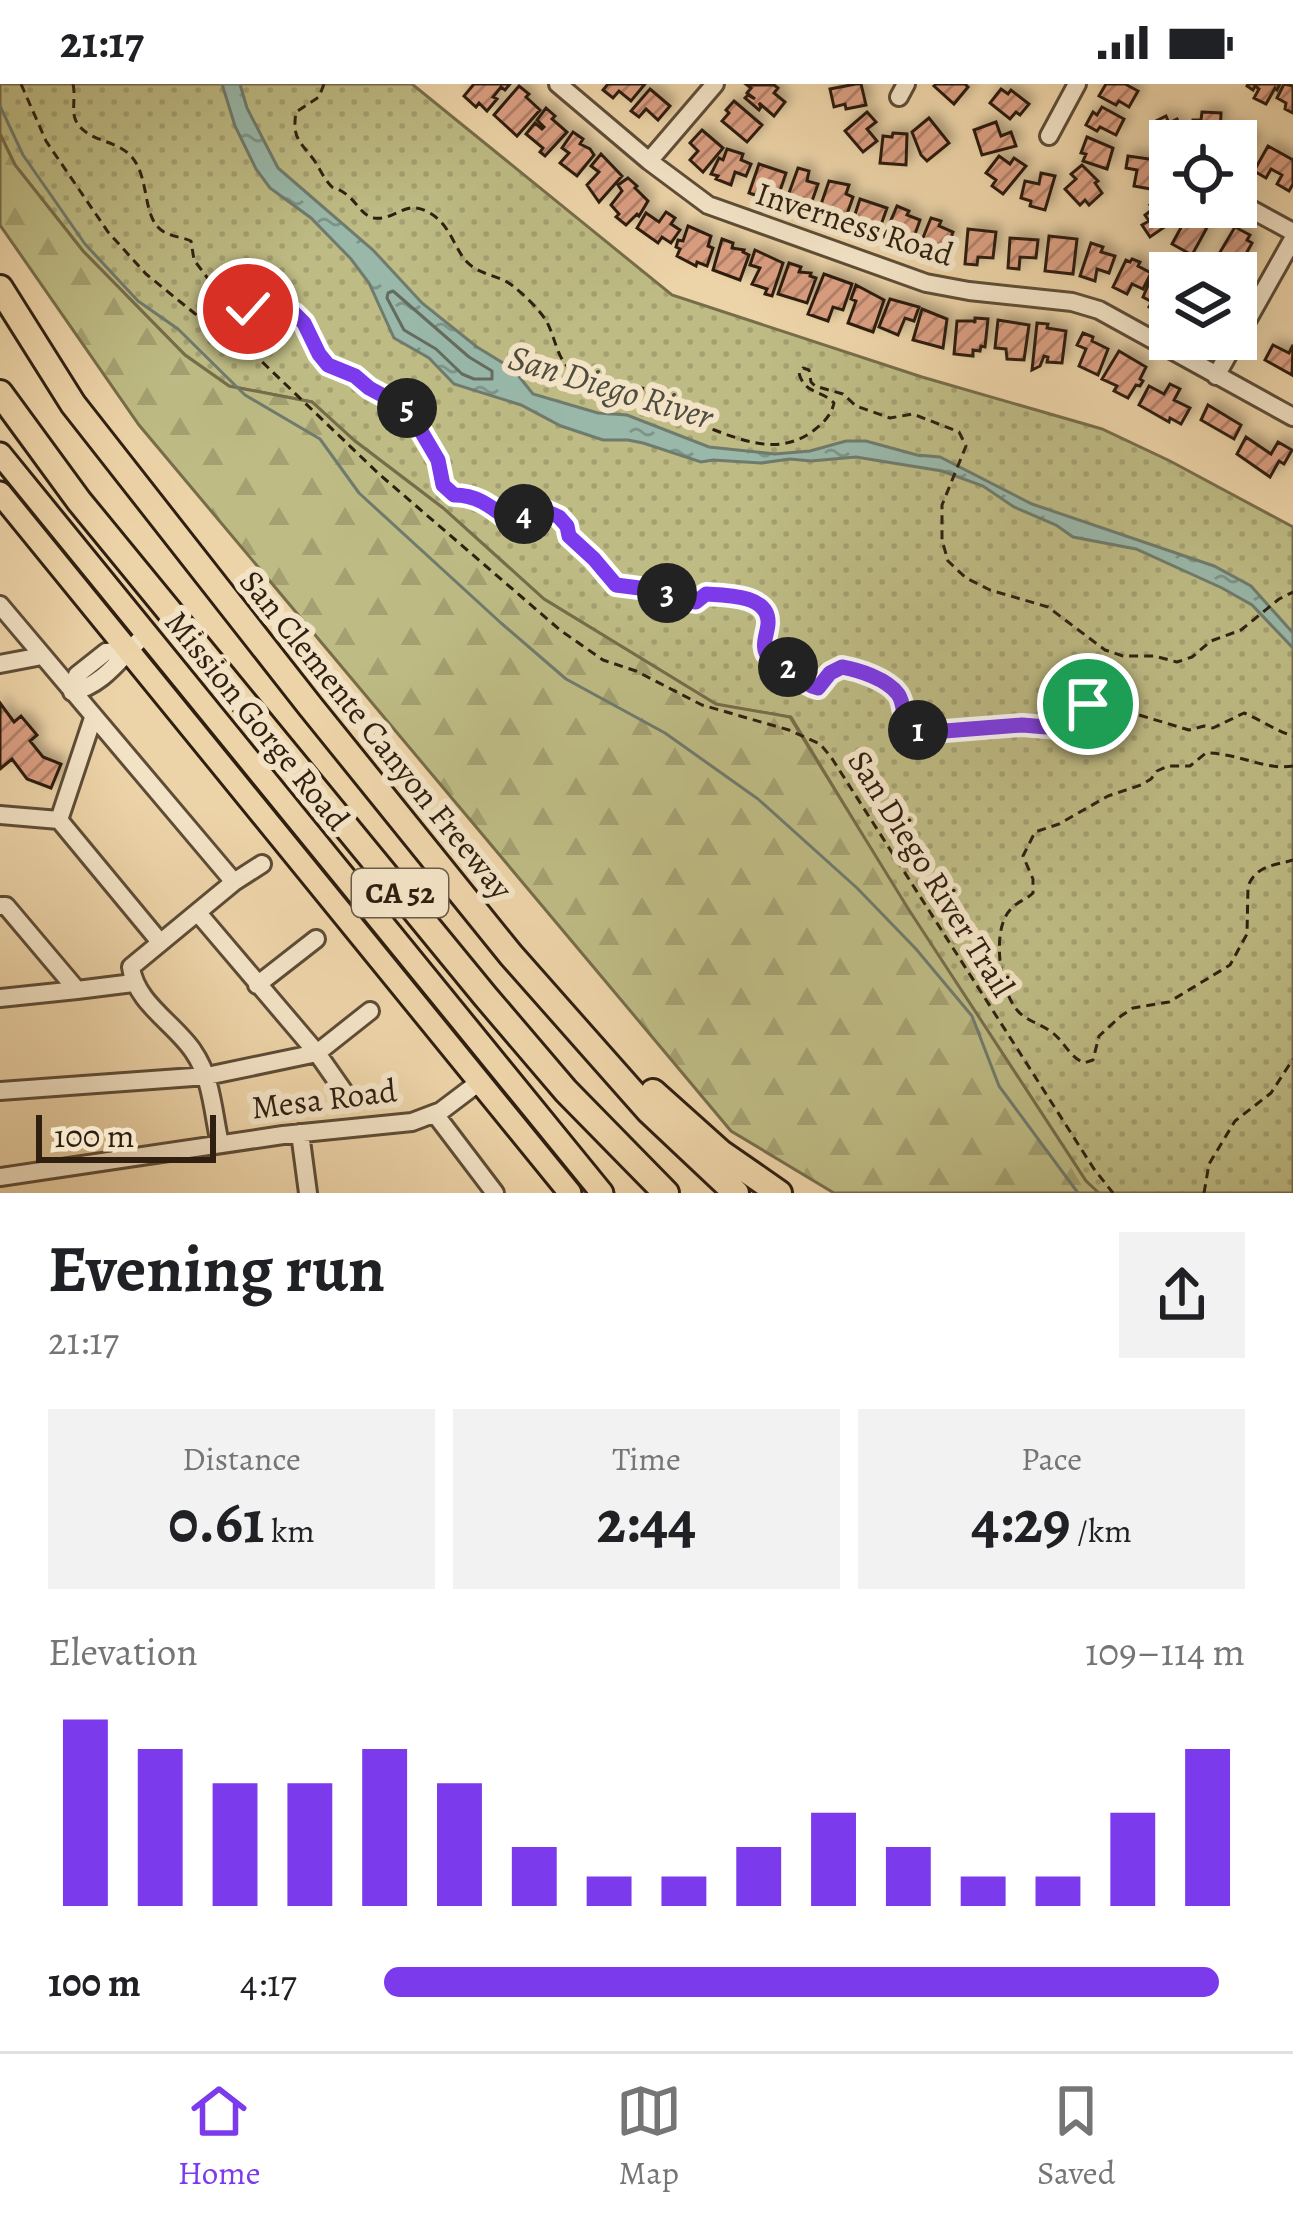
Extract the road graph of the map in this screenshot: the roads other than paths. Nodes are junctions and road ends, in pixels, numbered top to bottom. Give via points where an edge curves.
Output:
1 (558, 84) edge
2 (715, 84) edge
3 (1077, 84) edge
4 (1049, 136) dead end
5 (649, 161) junction
6 (1257, 214) edge
7 (1293, 236) edge
8 (0, 288) edge
9 (1216, 376) junction
10 (0, 394) edge
11 (1293, 416) edge
12 (0, 454) edge
13 (0, 494) edge
14 (0, 605) edge
15 (146, 634) junction
16 (127, 650) junction
17 (42, 656) junction
18 (0, 664) edge
19 (72, 692) junction
20 (93, 718) junction
21 (0, 815) edge
22 (58, 820) junction
23 (262, 864) dead end
24 (233, 882) junction
25 (2, 903) edge
26 (198, 913) junction
27 (316, 939) dead end
28 (160, 942) junction
29 (133, 983) junction
30 (257, 986) junction
31 (77, 990) junction
32 (0, 998) edge
33 (370, 1010) dead end
34 (317, 1053) junction
35 (498, 1067) junction
36 (613, 1072) junction
37 (207, 1076) junction
38 (478, 1083) junction
39 (0, 1090) edge
40 (345, 1093) dead end
41 (435, 1114) junction
42 (300, 1132) junction
43 (220, 1144) junction
44 (631, 1159) junction
45 (2, 1182) edge
46 (308, 1193) edge
47 (496, 1193) edge
48 (570, 1193) edge
49 (602, 1193) edge
50 (650, 1193) edge
51 (666, 1193) edge
52 (736, 1193) edge
53 (778, 1193) edge

1 - 5 street, Inverness Road
2 - 5 street
3 - 4 street
5 - 9 street, Inverness Road via 719,210 926,283 1085,305
6 - 7 street
7 - 9 street
8 - 36 highway, San Clemente Canyon Freeway / CA 52 via 118,461
9 - 11 street, Inverness Road
10 - 44 highway, CA 52 via 484,996
12 - 15 main road, Mission Gorge Road
13 - 16 main road, Mission Gorge Road
14 - 17 street
15 - 16 street
15 - 35 main road, Mission Gorge Road
16 - 19 street via 106,652 77,675
16 - 38 main road, Mission Gorge Road
17 - 18 street
17 - 19 street
19 - 20 street
20 - 22 street
20 - 24 street
21 - 22 street
22 - 28 street
23 - 24 street
24 - 26 street
25 - 31 street
26 - 28 street
26 - 30 street
27 - 30 street
28 - 29 street via 131,968
29 - 31 street
29 - 37 street
30 - 34 street
31 - 32 street
33 - 34 street
34 - 37 street
34 - 40 street
35 - 38 main road, Mesa Road
35 - 49 main road, Mission Gorge Road
36 - 52 highway, San Clemente Canyon Freeway / CA 52
36 - 53 highway via 650,1090
37 - 39 street
37 - 43 street
38 - 41 street, Mesa Road
38 - 48 main road, Mission Gorge Road
41 - 42 street, Mesa Road
41 - 47 street
42 - 43 street, Mesa Road
42 - 46 street
43 - 45 street, Mesa Road
44 - 50 highway
44 - 51 highway, CA 52

